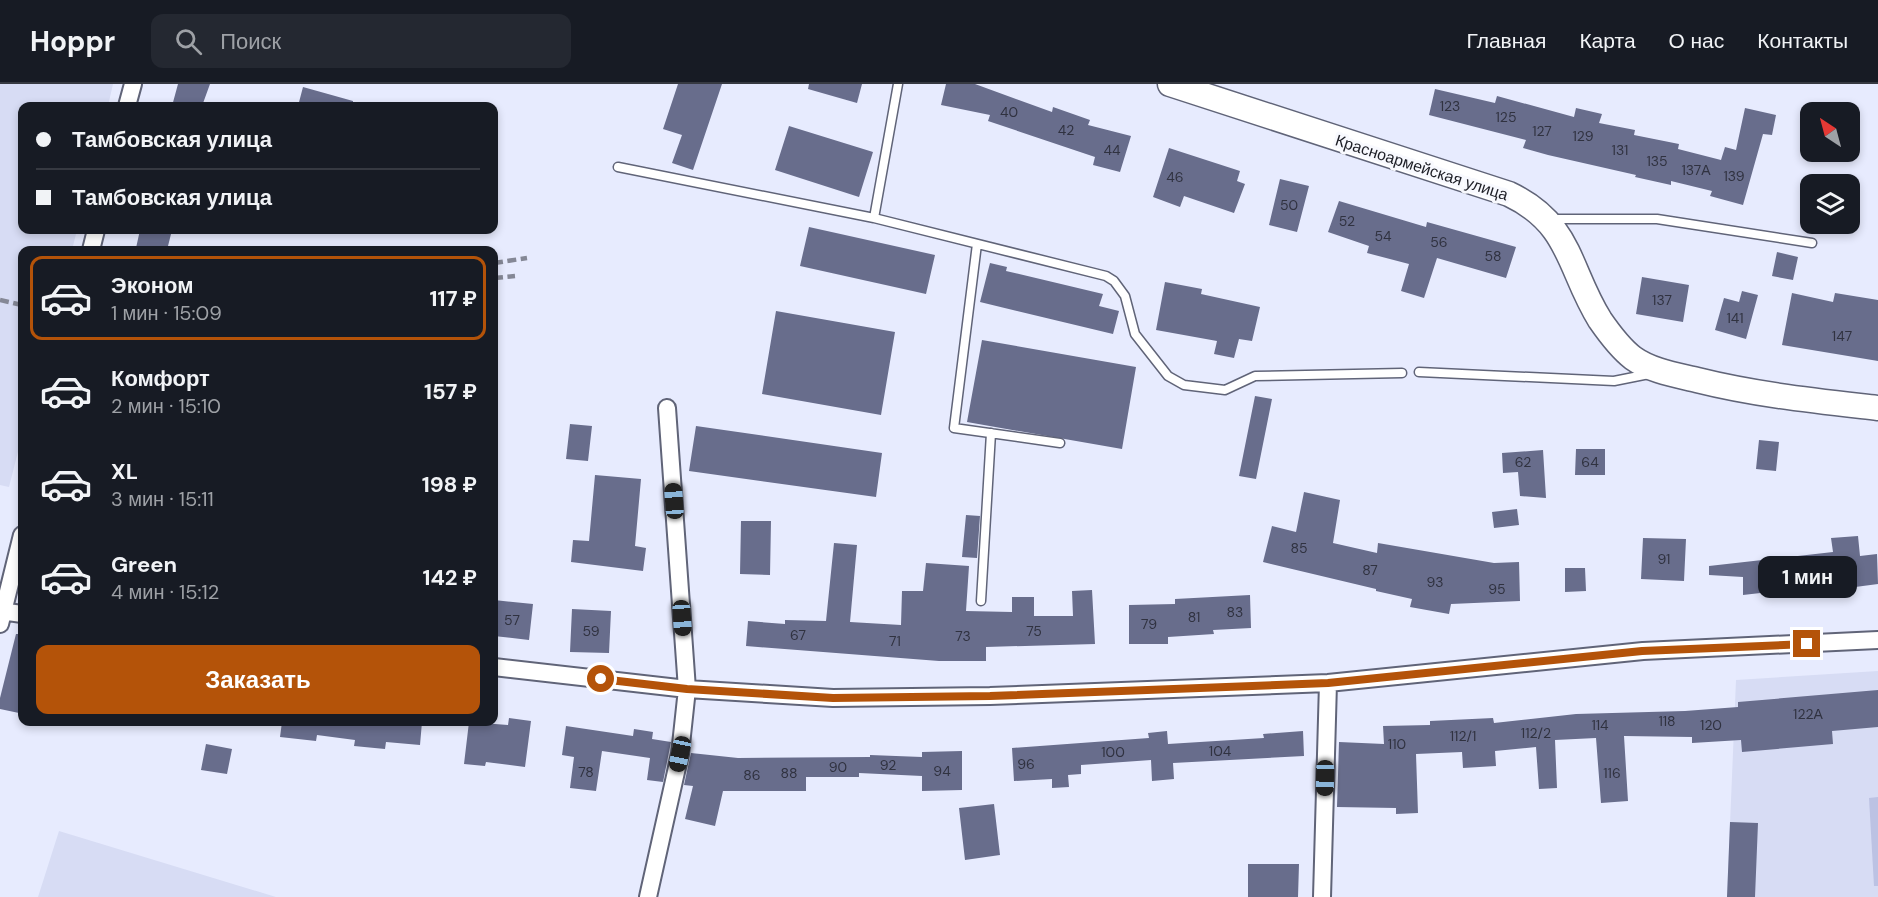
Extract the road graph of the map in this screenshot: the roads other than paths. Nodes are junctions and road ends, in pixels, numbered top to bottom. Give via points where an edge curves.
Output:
1 (133, 84) edge
2 (898, 84) edge
3 (1170, 84) edge
4 (128, 102) edge
5 (618, 167) dead end
6 (874, 218) junction
7 (1545, 219) junction
8 (1812, 243) dead end
9 (977, 244) junction
10 (1419, 372) dead end
11 (1660, 372) junction
12 (1402, 374) dead end
13 (667, 408) dead end
14 (1878, 408) edge
15 (991, 433) junction
16 (1060, 443) dead end
17 (18, 550) edge
18 (981, 601) dead end
19 (18, 614) edge
20 (1, 616) edge
21 (1878, 640) edge
22 (498, 667) edge
23 (1328, 683) junction
24 (687, 689) junction
25 (648, 897) edge
26 (1322, 897) edge

1 - 4 street
2 - 6 lane
3 - 7 street, Красноармейская улица via 1509,194
5 - 6 lane
6 - 9 lane
7 - 8 lane via 1657,219
7 - 11 street, Красноармейская улица via 1568,250 1599,319 1634,359
9 - 12 lane via 1114,281 1125,296 1135,334 1168,376 1184,385 1225,390 1255,376
9 - 15 lane via 954,428
10 - 11 lane via 1614,381
11 - 14 street, Красноармейская улица via 1754,394
13 - 24 street
15 - 16 lane
15 - 18 lane
17 - 20 street
19 - 20 street
21 - 23 street via 1642,651
22 - 24 street
23 - 24 street via 833,698
23 - 26 street
24 - 25 street via 680,754

